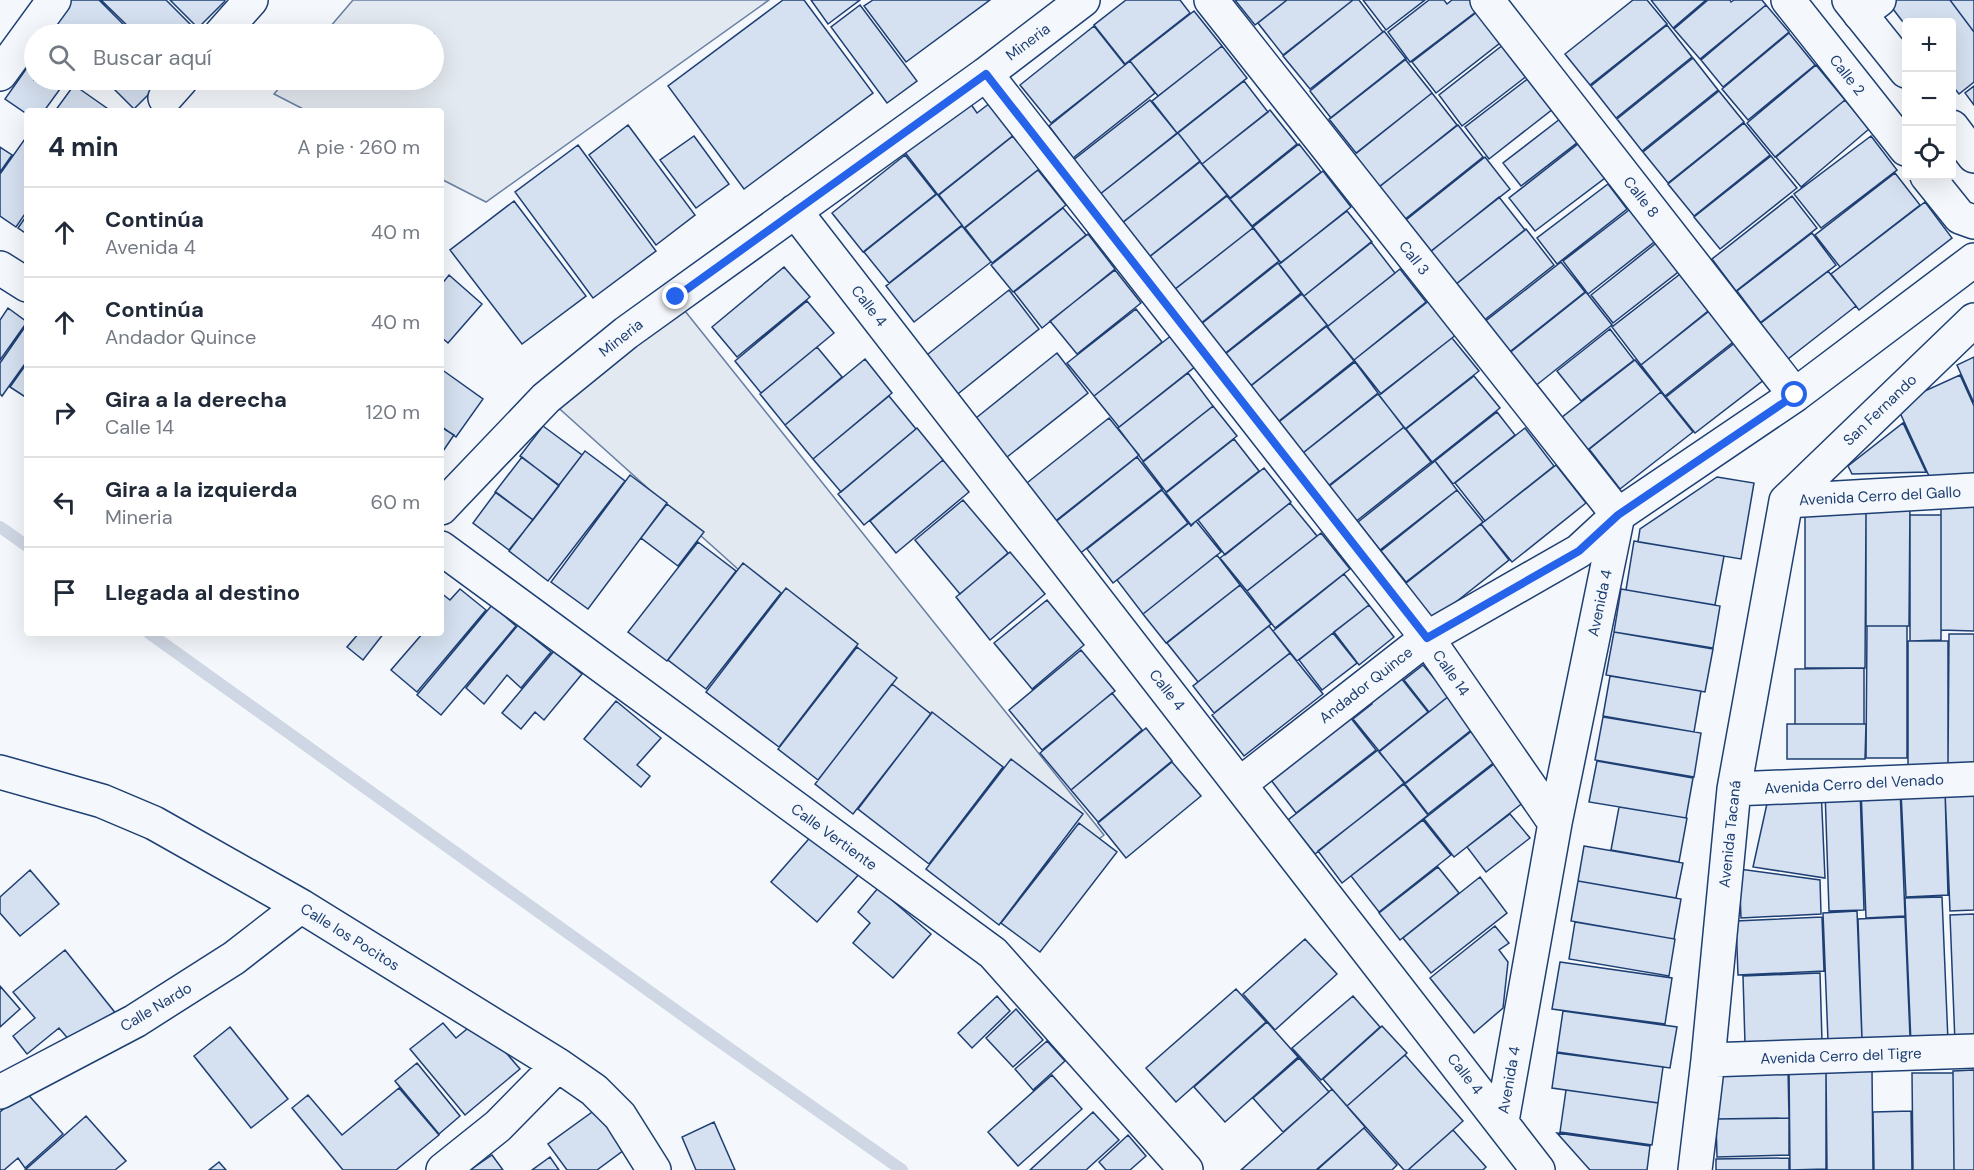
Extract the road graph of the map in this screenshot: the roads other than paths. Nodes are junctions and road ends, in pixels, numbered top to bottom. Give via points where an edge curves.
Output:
1 (54, 0) edge
2 (251, 0) edge
3 (1083, 0) edge
4 (1211, 0) edge
5 (1487, 0) edge
6 (1788, 0) edge
7 (1863, 5) edge
8 (36, 24) edge
9 (230, 24) edge
10 (24, 41) edge
11 (1902, 65) edge
12 (0, 74) edge
13 (986, 74) junction
14 (1956, 133) edge
15 (1902, 144) edge
16 (1974, 156) edge
17 (1930, 180) edge
18 (795, 211) junction
19 (1974, 222) edge
20 (1974, 260) edge
21 (0, 268) edge
22 (24, 283) edge
23 (1974, 320) edge
24 (1795, 395) junction
25 (1974, 490) edge
26 (1786, 501) junction
27 (444, 505) edge
28 (1618, 515) junction
29 (444, 550) edge
30 (1427, 638) junction
31 (0, 772) edge
32 (1974, 779) edge
33 (1240, 784) junction
34 (1734, 789) junction
35 (1555, 823) junction
36 (301, 906) junction
37 (1974, 1051) edge
38 (1708, 1060) junction
39 (558, 1065) junction
40 (0, 1092) edge
41 (1502, 1121) junction
42 (443, 1170) edge
43 (654, 1170) edge
44 (1186, 1170) edge
45 (1538, 1170) edge
46 (1695, 1170) edge

1 - 8 street
2 - 9 street
3 - 13 street, Mineria
4 - 28 street, Call 3
5 - 24 street, Calle 8
6 - 15 street, Calle 2
7 - 11 street
10 - 12 street
13 - 18 street, Mineria
13 - 30 street, Calle 14
14 - 16 street
17 - 19 street via 1960,217
18 - 27 street, Mineria via 626,333 546,398
18 - 33 street, Calle 4
20 - 24 street
21 - 22 street
23 - 26 street, San Fernando
24 - 28 street
25 - 26 street, Avenida Cerro del Gallo
26 - 34 street, Avenida Tacaná
28 - 30 street, Andador Quince via 1579,551
28 - 35 street, Avenida 4
29 - 44 street, Calle Vertiente via 993,953
30 - 33 street, Andador Quince
30 - 35 street, Calle 14
31 - 36 street, Calle los Pocitos via 102,801 154,823
32 - 34 street, Avenida Cerro del Venado
33 - 41 street, Calle 4
34 - 38 street, Avenida Tacaná
35 - 41 street, Avenida 4
36 - 39 street, Calle los Pocitos
36 - 40 street, Calle Nardo via 234,958 135,1021
37 - 38 street, Avenida Cerro del Tigre
38 - 46 street, Avenida Tacaná
39 - 42 street via 498,1126
39 - 43 street, Calle los Pocitos via 594,1090 620,1116
41 - 45 street, Calle 4

